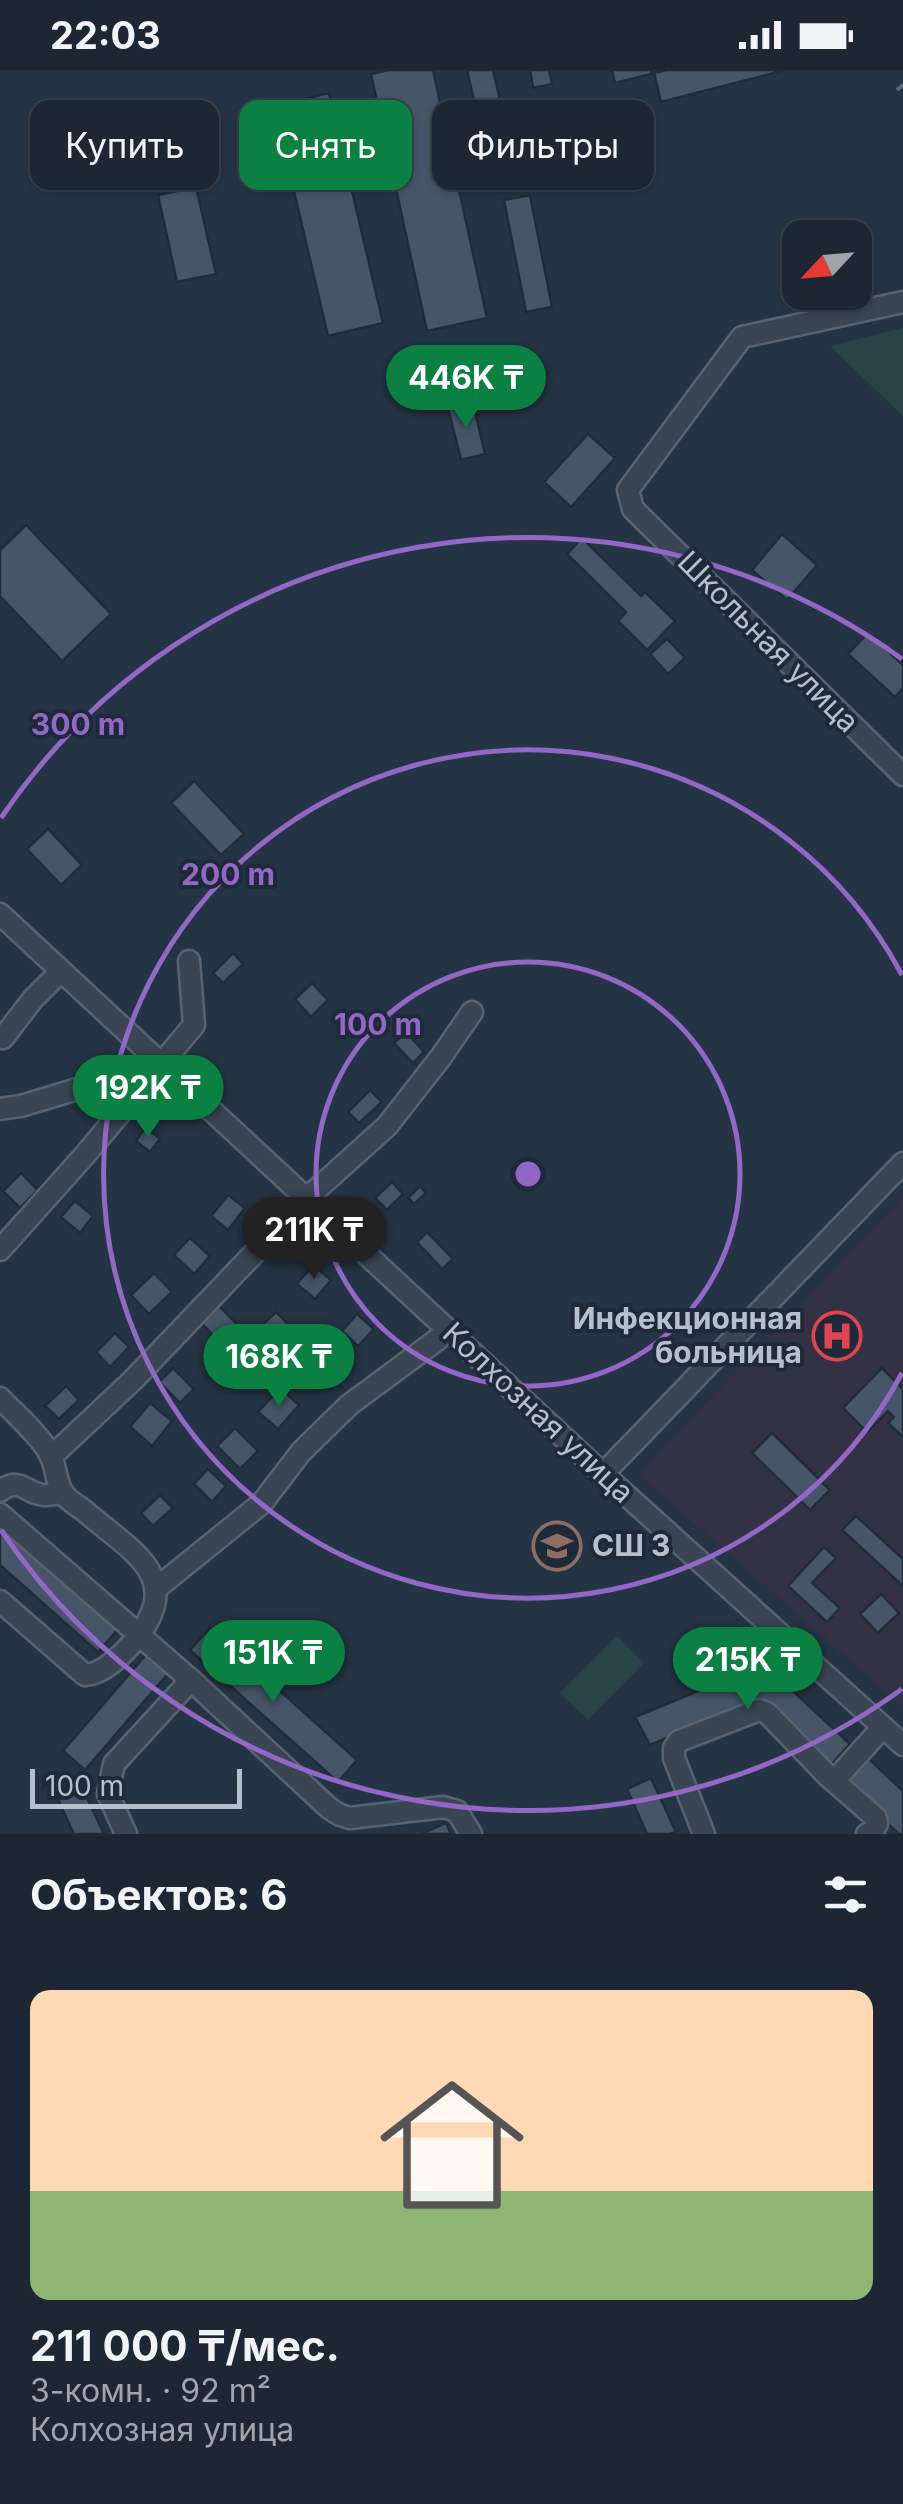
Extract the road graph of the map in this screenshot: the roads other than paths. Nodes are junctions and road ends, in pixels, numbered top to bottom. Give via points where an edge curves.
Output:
1 (903, 302) edge
2 (903, 775) edge
3 (0, 914) edge
4 (188, 961) dead end
5 (61, 971) junction
6 (472, 1012) dead end
7 (3, 1038) dead end
8 (156, 1072) junction
9 (0, 1109) edge
10 (903, 1163) edge
11 (306, 1199) junction
12 (0, 1250) edge
13 (449, 1331) junction
14 (0, 1398) edge
15 (51, 1457) junction
16 (603, 1474) junction
17 (0, 1491) edge
18 (62, 1492) junction
19 (0, 1514) edge
20 (158, 1587) junction
21 (0, 1600) edge
22 (138, 1636) junction
23 (191, 1680) junction
24 (883, 1727) junction
25 (903, 1745) edge
26 (834, 1781) junction
27 (126, 1834) edge
28 (471, 1834) edge
29 (704, 1834) edge
30 (867, 1834) edge

1 - 2 street, Школьная улица via 742,337 628,490 633,509
3 - 5 street, Колхозная улица
4 - 8 street via 194,1024
5 - 7 street
5 - 8 street, Колхозная улица
6 - 11 street via 387,1126
8 - 9 street
8 - 11 street, Колхозная улица
8 - 12 street
10 - 16 street
11 - 13 street, Колхозная улица
11 - 15 street
13 - 16 street, Колхозная улица
13 - 20 street via 349,1405 262,1503
14 - 15 street
15 - 18 street
16 - 24 street, Колхозная улица
17 - 18 street via 18,1484 45,1496
18 - 20 street via 136,1554
19 - 22 street
20 - 22 street
21 - 22 street via 85,1675 122,1655
22 - 23 street
23 - 27 street via 114,1764 108,1794
23 - 28 street via 340,1816 443,1807 458,1811
24 - 25 street, Колхозная улица
24 - 26 street
26 - 29 street via 759,1710 679,1741 674,1758
26 - 30 street via 876,1818

